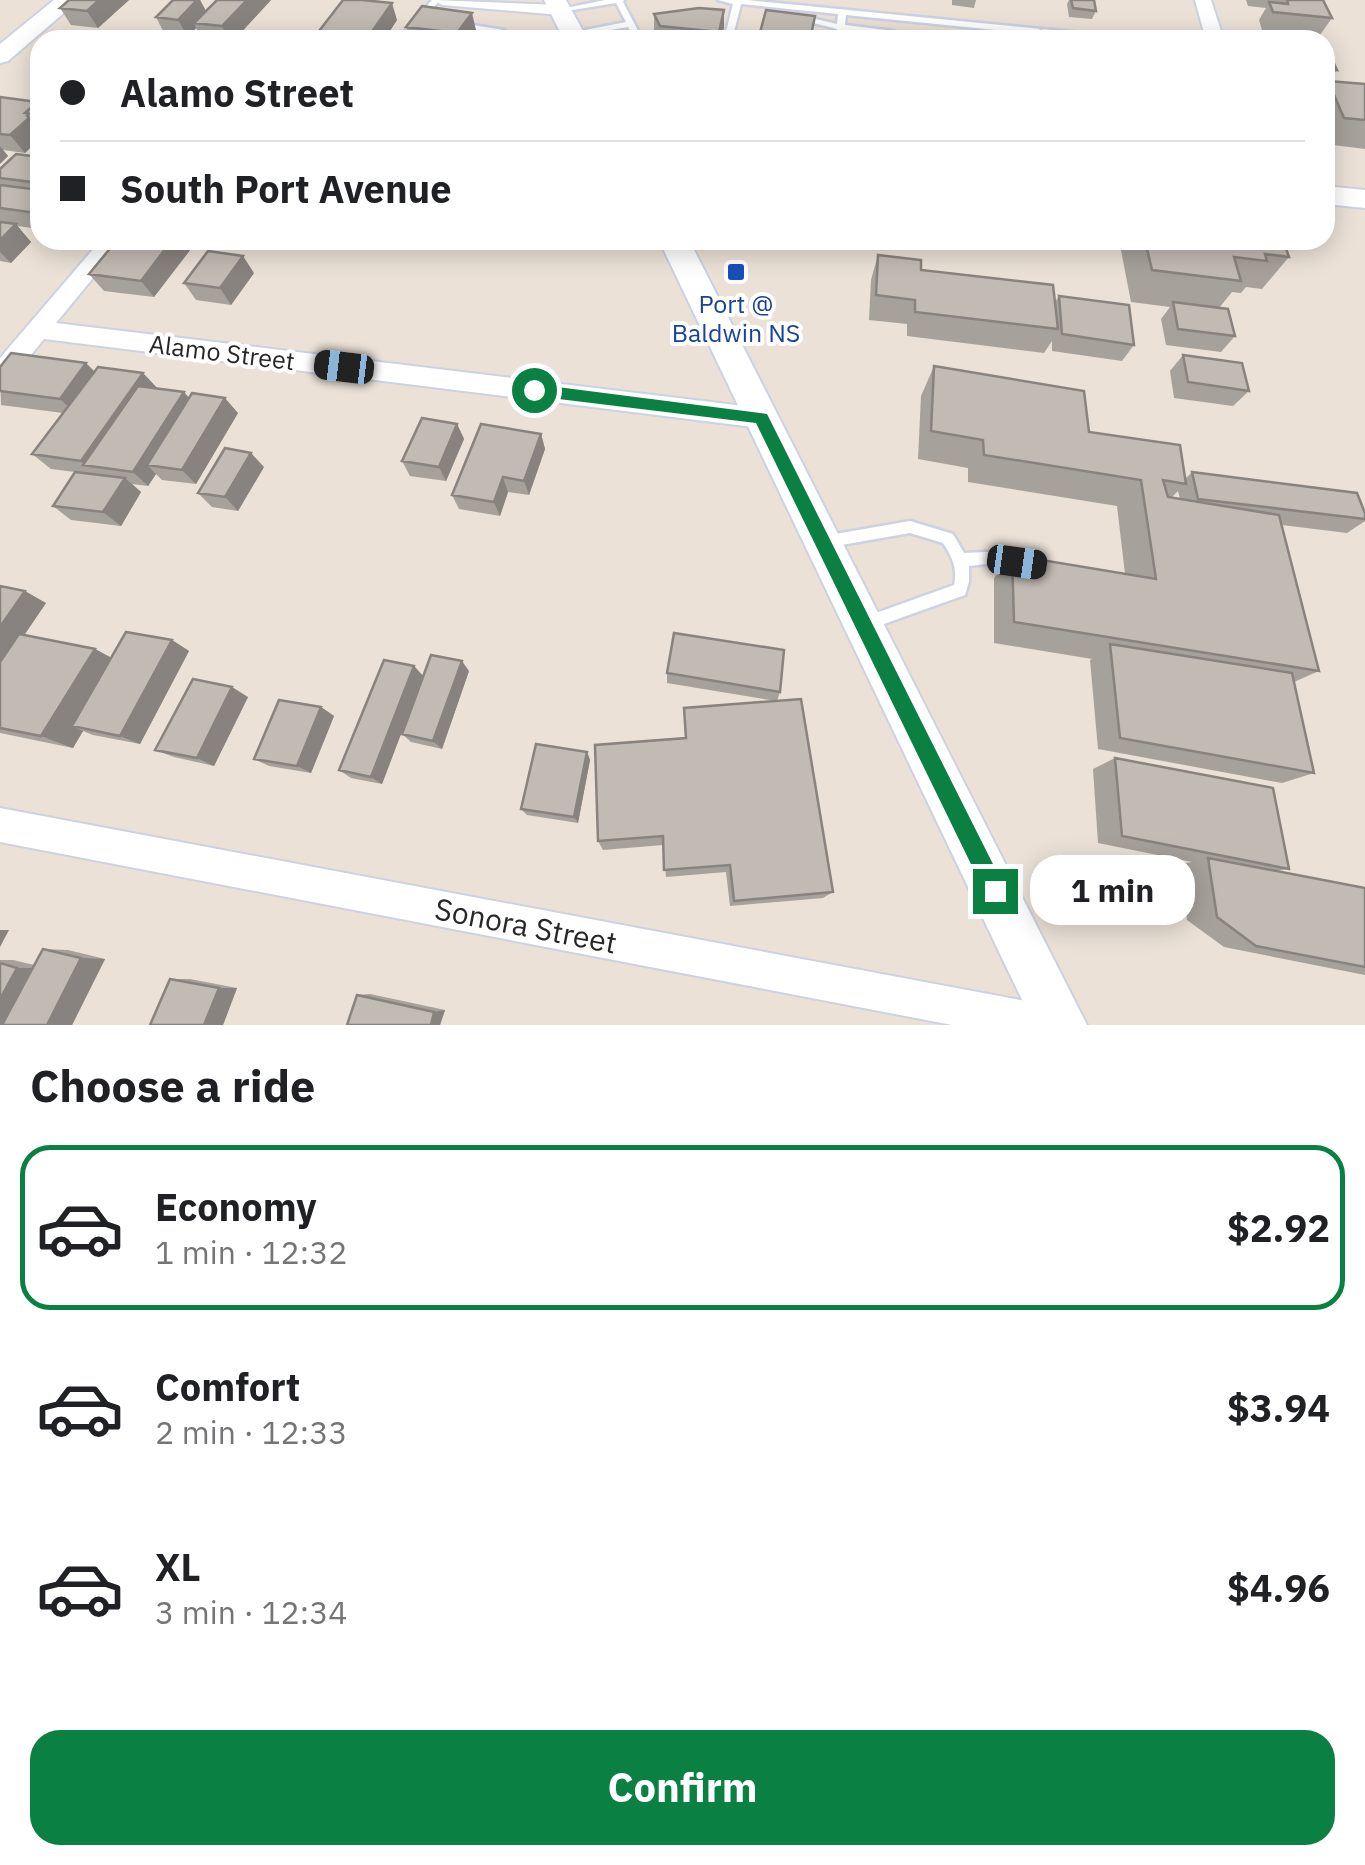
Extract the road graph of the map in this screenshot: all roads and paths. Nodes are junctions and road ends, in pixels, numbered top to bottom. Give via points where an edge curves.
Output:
1 (68, 0) edge
2 (439, 0) edge
3 (619, 0) edge
4 (722, 0) edge
5 (1202, 0) edge
6 (738, 2) edge
7 (557, 5) edge
8 (842, 14) junction
9 (781, 18) edge
10 (419, 20) junction
11 (436, 23) edge
12 (631, 24) junction
13 (453, 25) edge
14 (842, 27) junction
15 (31, 30) edge
16 (410, 30) edge
17 (476, 30) edge
18 (570, 30) edge
19 (605, 30) edge
20 (634, 30) edge
21 (731, 30) edge
22 (842, 30) edge
23 (871, 30) edge
24 (1015, 30) edge
25 (1212, 30) edge
26 (30, 31) edge
27 (2, 53) edge
28 (30, 54) edge
29 (1335, 196) edge
30 (1365, 199) edge
31 (105, 250) edge
32 (679, 250) edge
33 (40, 330) junction
34 (0, 376) edge
35 (761, 418) junction
36 (823, 542) junction
37 (962, 560) junction
38 (1041, 565) edge
39 (864, 624) junction
40 (0, 824) edge
41 (1052, 1025) edge
42 (1061, 1025) edge

1 - 15 main road
2 - 7 street
2 - 10 lane
3 - 7 lane
3 - 12 lane
4 - 6 lane
5 - 25 street
6 - 8 lane
6 - 21 lane
7 - 18 main road
8 - 14 lane
8 - 24 lane
9 - 14 lane
10 - 11 lane
10 - 16 lane
12 - 19 lane
12 - 20 lane
13 - 17 lane
14 - 22 lane
14 - 23 lane
26 - 27 main road
27 - 28 main road
29 - 30 main road
31 - 33 street
32 - 35 main road
33 - 34 street
33 - 35 street, Alamo Street
35 - 36 main road
36 - 37 lane via 910,527 948,538
36 - 39 main road
37 - 38 lane
37 - 39 lane via 960,590
39 - 42 main road
40 - 41 street, Sonora Street

